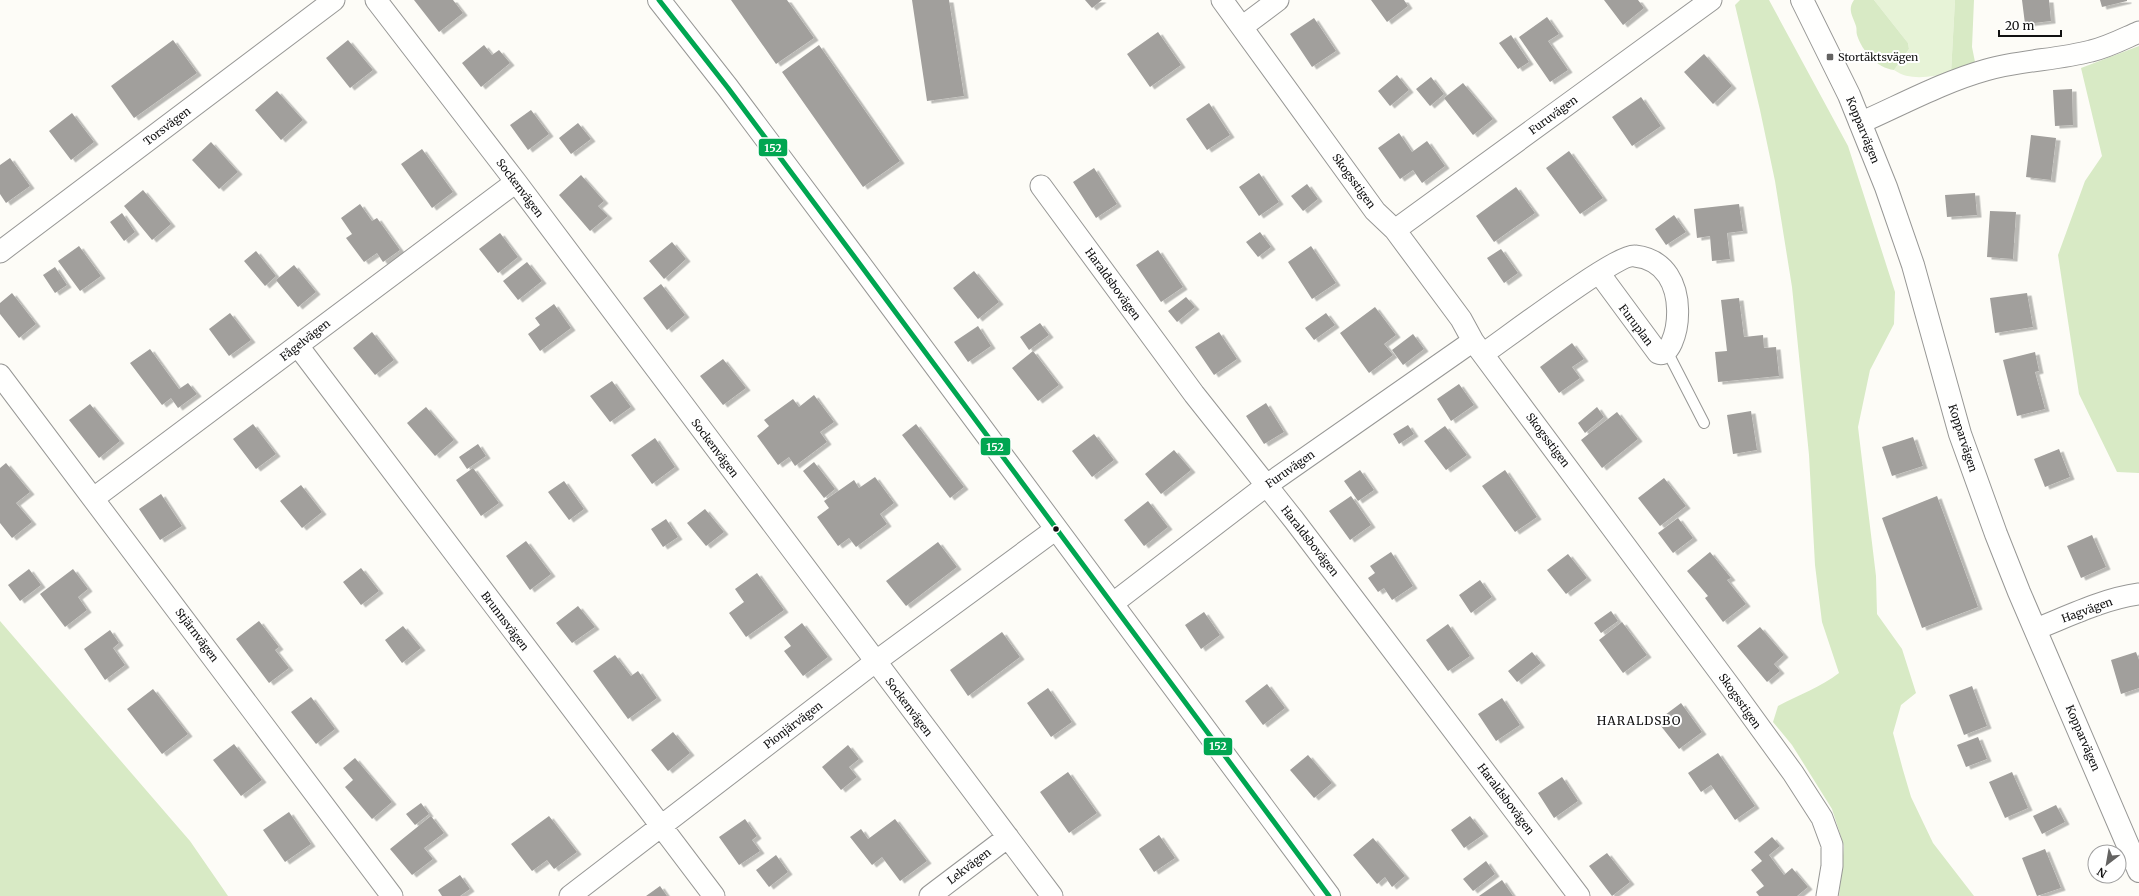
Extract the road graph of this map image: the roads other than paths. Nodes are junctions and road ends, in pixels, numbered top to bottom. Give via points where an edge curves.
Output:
1 (334, 0) edge
2 (376, 0) edge
3 (659, 0) edge
4 (1222, 0) edge
5 (1278, 0) edge
6 (1711, 0) edge
7 (1802, 0) edge
8 (1242, 27) junction
9 (2139, 32) edge
10 (1860, 123) junction
11 (516, 182) junction
12 (1041, 186) dead end
13 (1395, 230) junction
14 (0, 252) edge
15 (1598, 273) junction
16 (298, 346) junction
17 (1478, 347) junction
18 (1667, 351) junction
19 (0, 375) edge
20 (1704, 423) dead end
21 (1267, 485) junction
22 (94, 498) junction
23 (1056, 529) junction
24 (2139, 594) edge
25 (1112, 604) junction
26 (2036, 629) junction
27 (875, 662) junction
28 (661, 827) junction
29 (1008, 837) junction
30 (2139, 870) edge
31 (392, 896) edge
32 (570, 896) edge
33 (714, 896) edge
34 (930, 896) edge
35 (1052, 896) edge
36 (1329, 896) edge
37 (1579, 896) edge
38 (1827, 896) edge

1 - 14 street, Torsvägen
2 - 11 street, Sockenvägen
3 - 23 street via 728,88
4 - 8 street, Skogsstigen
5 - 8 street
6 - 13 street, Furuvägen
7 - 10 street, Kopparvägen
8 - 13 street, Skogsstigen via 1375,211
9 - 10 street via 2092,51 1985,70
10 - 26 street, Kopparvägen via 1913,265 1967,455 1998,541
11 - 16 street, Fågelvägen
11 - 27 street, Sockenvägen
12 - 21 street, Haraldsbovägen via 1194,394
13 - 17 street, Skogsstigen via 1461,319
15 - 17 street, Furuplan
15 - 18 street, Furuplan via 1658,353 1663,354
15 - 18 street, Furuplan via 1631,256 1650,259 1662,266 1674,282 1677,310 1673,341
16 - 22 street, Fågelvägen
16 - 28 street, Brunnsvägen
17 - 21 street, Furuvägen
17 - 38 street, Skogsstigen via 1714,664 1793,773 1822,818 1832,845 1832,866
18 - 20 lane
19 - 22 street, Stjärnvägen
21 - 25 street, Furuvägen
21 - 37 street, Haraldsbovägen
22 - 31 street, Stjärnvägen
23 - 25 street
23 - 27 street, Pionjärvägen
24 - 26 street, Hagvägen via 2088,608
25 - 36 street
26 - 30 street, Kopparvägen
27 - 28 street, Pionjärvägen
27 - 29 street, Sockenvägen
28 - 32 street, Pionjärvägen
28 - 33 street, Brunnsvägen
29 - 34 street, Lekvägen
29 - 35 street, Sockenvägen

